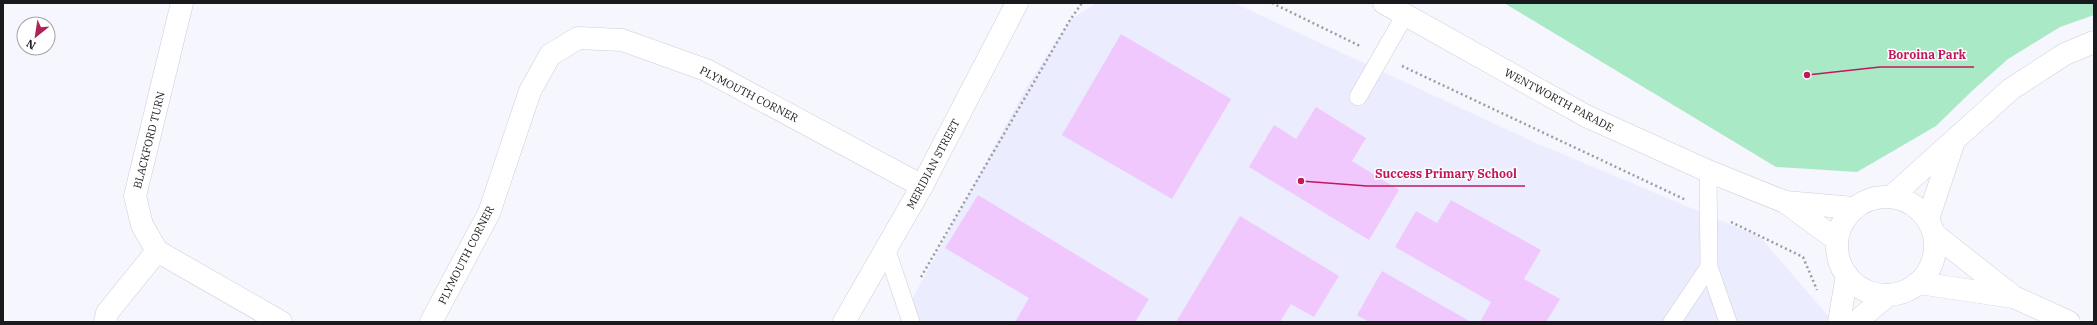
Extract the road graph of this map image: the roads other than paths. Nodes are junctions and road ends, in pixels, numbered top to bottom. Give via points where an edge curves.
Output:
1 (182, 3) edge
2 (1017, 3) edge
3 (1384, 3) edge
4 (1405, 15) junction
5 (2094, 42) edge
6 (1358, 97) dead end
7 (1954, 140) junction
8 (1708, 171) junction
9 (922, 186) junction
10 (1891, 197) junction
11 (1785, 202) junction
12 (1854, 208) junction
13 (1931, 226) junction
14 (1837, 240) junction
15 (886, 248) junction
16 (157, 251) junction
17 (1710, 267) junction
18 (1847, 275) junction
19 (1919, 283) junction
20 (1888, 295) junction
21 (2014, 297) junction
22 (105, 322) edge
23 (280, 322) edge
24 (431, 322) edge
25 (844, 322) edge
26 (911, 322) edge
27 (1672, 322) edge
28 (1728, 322) edge
29 (1839, 322) edge
30 (1856, 322) edge
31 (2069, 322) edge

1 - 16 street, BLACKFORD TURN via 135,196 142,225
2 - 9 street, MERIDIAN STREET
3 - 4 street, WENTWORTH PARADE
4 - 6 lane
4 - 8 street, WENTWORTH PARADE via 1586,116
5 - 7 street via 2065,54 2011,89
7 - 10 street
7 - 13 street
8 - 11 street, WENTWORTH PARADE
8 - 17 lane
9 - 15 street, MERIDIAN STREET
9 - 24 street, PLYMOUTH CORNER via 706,70 622,40 578,38 550,55 530,91 489,213
10 - 12 street via 1878,197
10 - 13 street via 1906,200 1918,208
11 - 12 street, WENTWORTH PARADE
11 - 14 street, WENTWORTH PARADE
12 - 14 street via 1843,223
13 - 19 street via 1936,247 1934,260 1928,273
13 - 21 street
14 - 18 street via 1841,264
15 - 25 street, MERIDIAN STREET
15 - 26 lane
16 - 22 street via 106,313
16 - 23 street
17 - 27 lane
17 - 28 lane
18 - 20 street via 1858,286 1872,293
18 - 29 street
19 - 20 street via 1904,292
19 - 21 street
20 - 30 street
21 - 31 street

